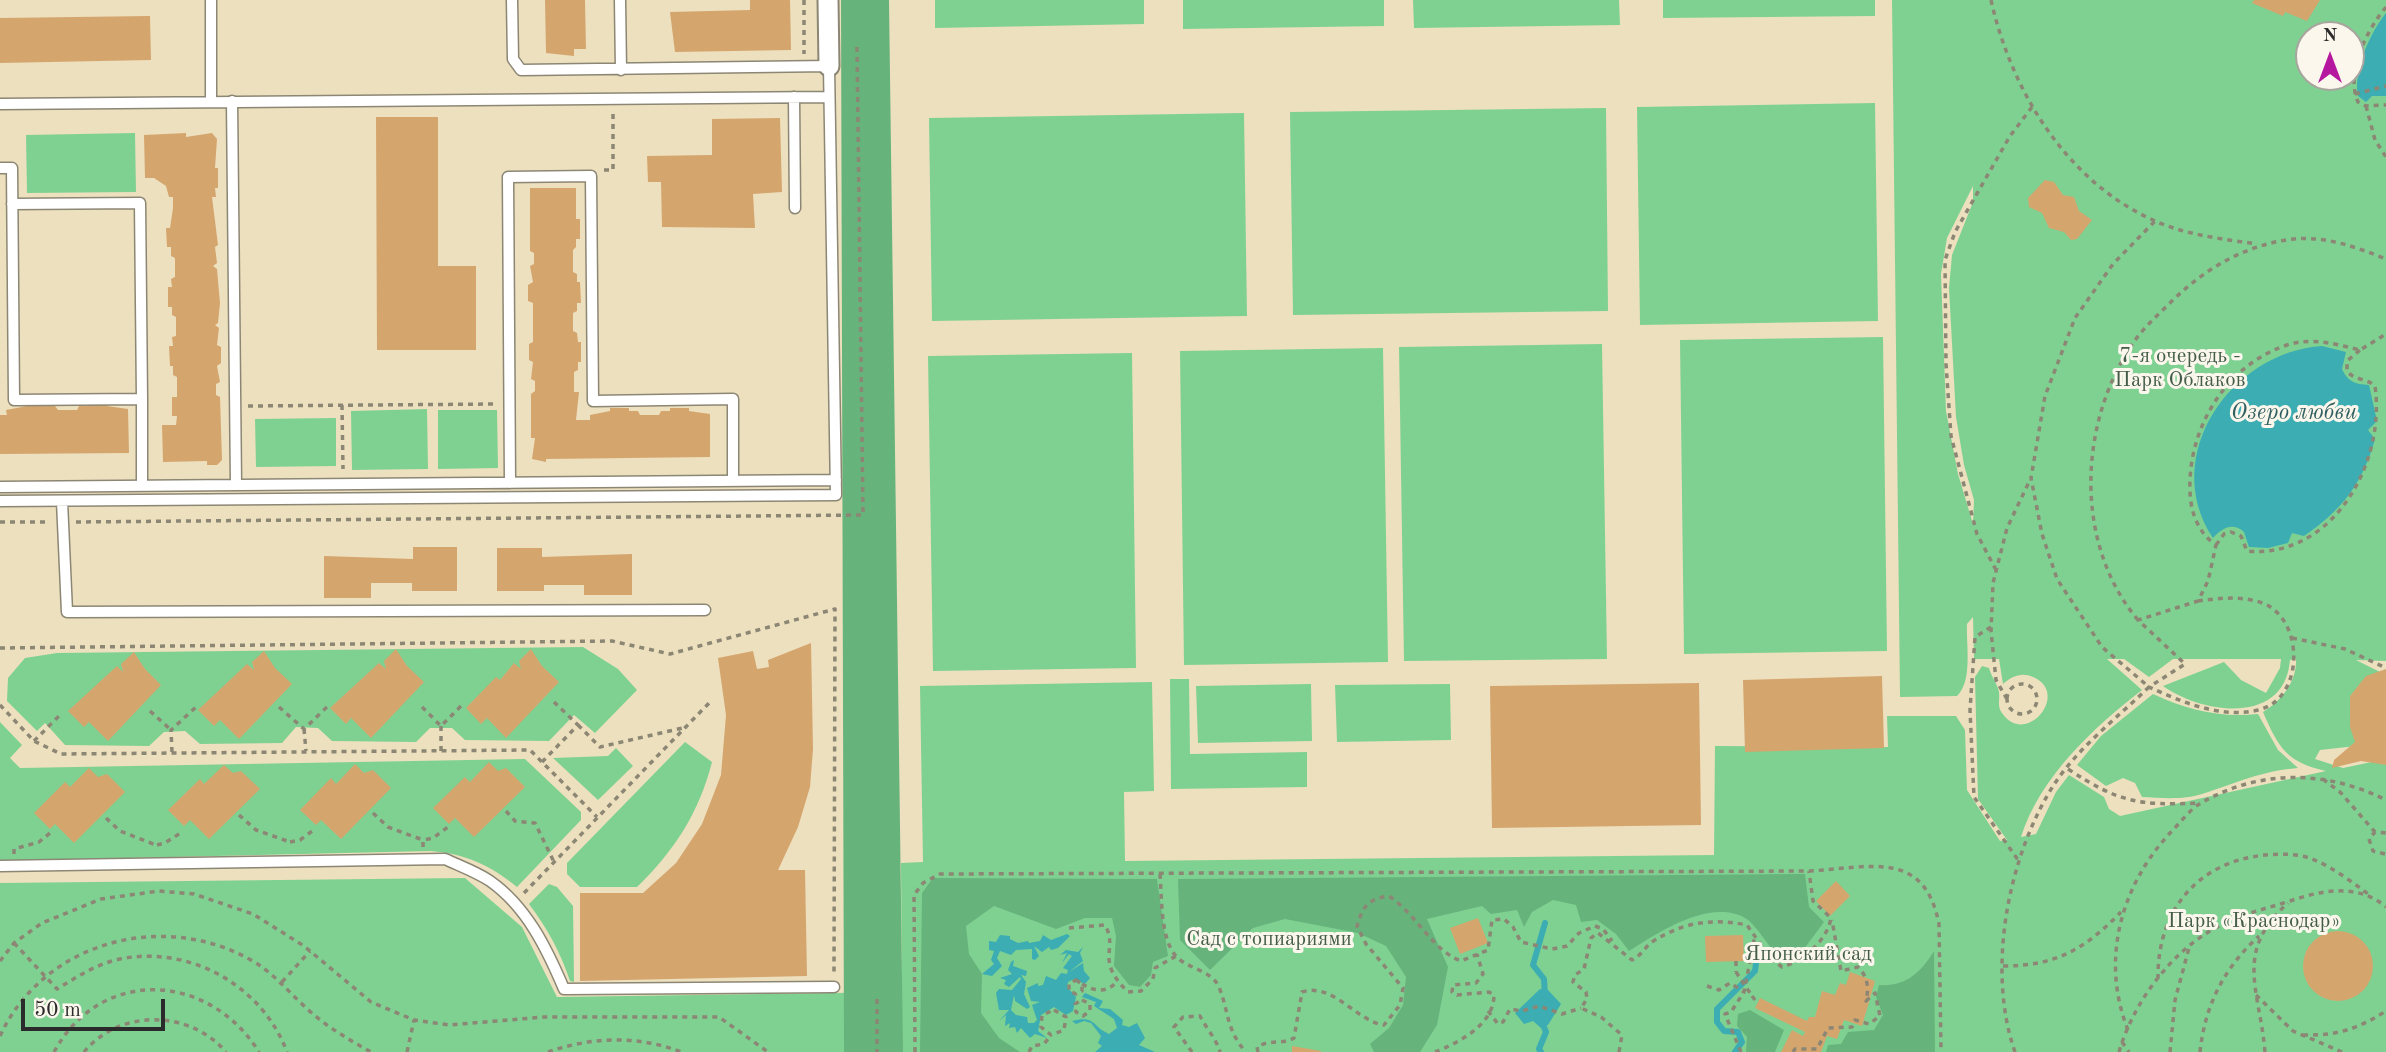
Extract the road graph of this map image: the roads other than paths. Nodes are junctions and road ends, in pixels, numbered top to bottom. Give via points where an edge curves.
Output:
1 (211, 0) edge
2 (512, 0) edge
3 (620, 0) edge
4 (828, 0) edge
5 (829, 66) junction
6 (621, 69) junction
7 (794, 97) junction
8 (829, 97) junction
9 (232, 101) junction
10 (211, 102) junction
11 (0, 103) edge
12 (0, 168) edge
13 (12, 204) junction
14 (795, 208) dead end
15 (142, 399) junction
16 (836, 480) junction
17 (733, 481) junction
18 (510, 483) junction
19 (236, 485) junction
20 (142, 486) junction
21 (0, 487) edge
22 (62, 500) junction
23 (0, 501) edge
24 (705, 610) dead end
25 (0, 866) edge
26 (834, 987) road end

1 - 10 lane
2 - 6 lane via 513,59 521,70
3 - 6 lane
4 - 5 street
5 - 6 lane
5 - 8 lane
7 - 8 lane
7 - 9 lane
7 - 14 lane
8 - 16 lane
9 - 10 lane
9 - 19 lane
10 - 11 lane
12 - 13 lane via 12,168
13 - 15 lane via 14,400
13 - 15 lane via 140,203
15 - 20 lane
16 - 17 lane
16 - 22 lane via 836,495
17 - 18 lane
17 - 18 lane via 733,399 593,401 591,176 508,177
18 - 19 lane
19 - 20 lane
20 - 21 lane
22 - 23 lane
22 - 24 lane via 67,612
25 - 26 lane via 445,859 516,902 547,949 564,989

